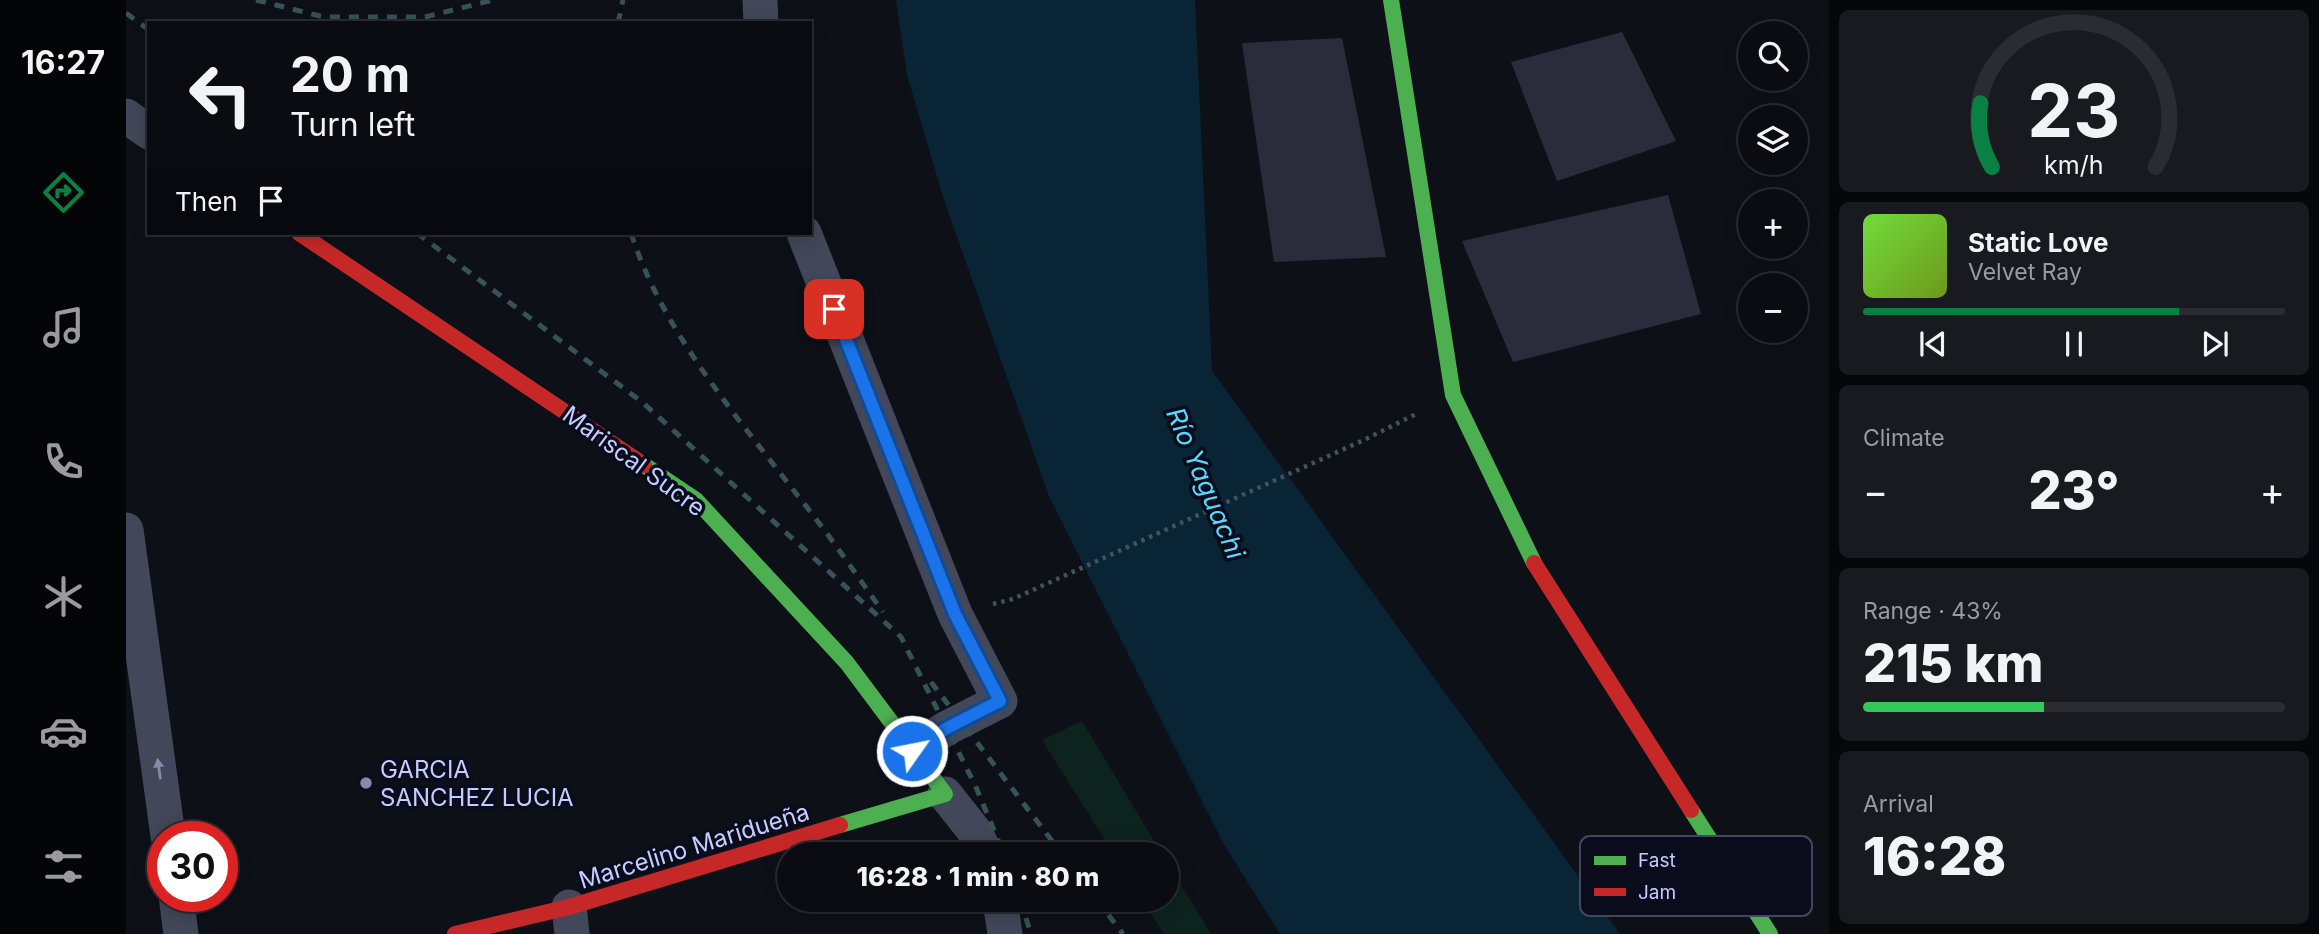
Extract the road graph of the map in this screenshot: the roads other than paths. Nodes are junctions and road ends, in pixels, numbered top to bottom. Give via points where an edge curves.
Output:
1 (760, 0) edge
2 (1391, 0) edge
3 (761, 21) edge
4 (302, 235) edge
5 (805, 235) edge
6 (126, 530) edge
7 (912, 751) junction
8 (945, 794) junction
9 (166, 821) edge
10 (1708, 836) edge
11 (980, 842) edge
12 (178, 912) edge
13 (1002, 912) edge
14 (1759, 916) edge
15 (570, 920) edge
16 (181, 934) edge
17 (455, 934) edge
18 (1005, 934) edge
19 (1770, 934) edge

1 - 3 street
2 - 10 street via 1453,395 1524,547
4 - 7 street, Mariscal Sucre via 696,500 847,663
5 - 7 street via 955,614 1000,701
9 -> 6 street
7 - 8 street, Mariscal Sucre
8 - 11 street, Mariscal Sucre
8 - 15 street, Marcelino Maridueña
12 - 16 street
13 - 18 street
14 - 19 street
15 - 17 street, Marcelino Maridueña

